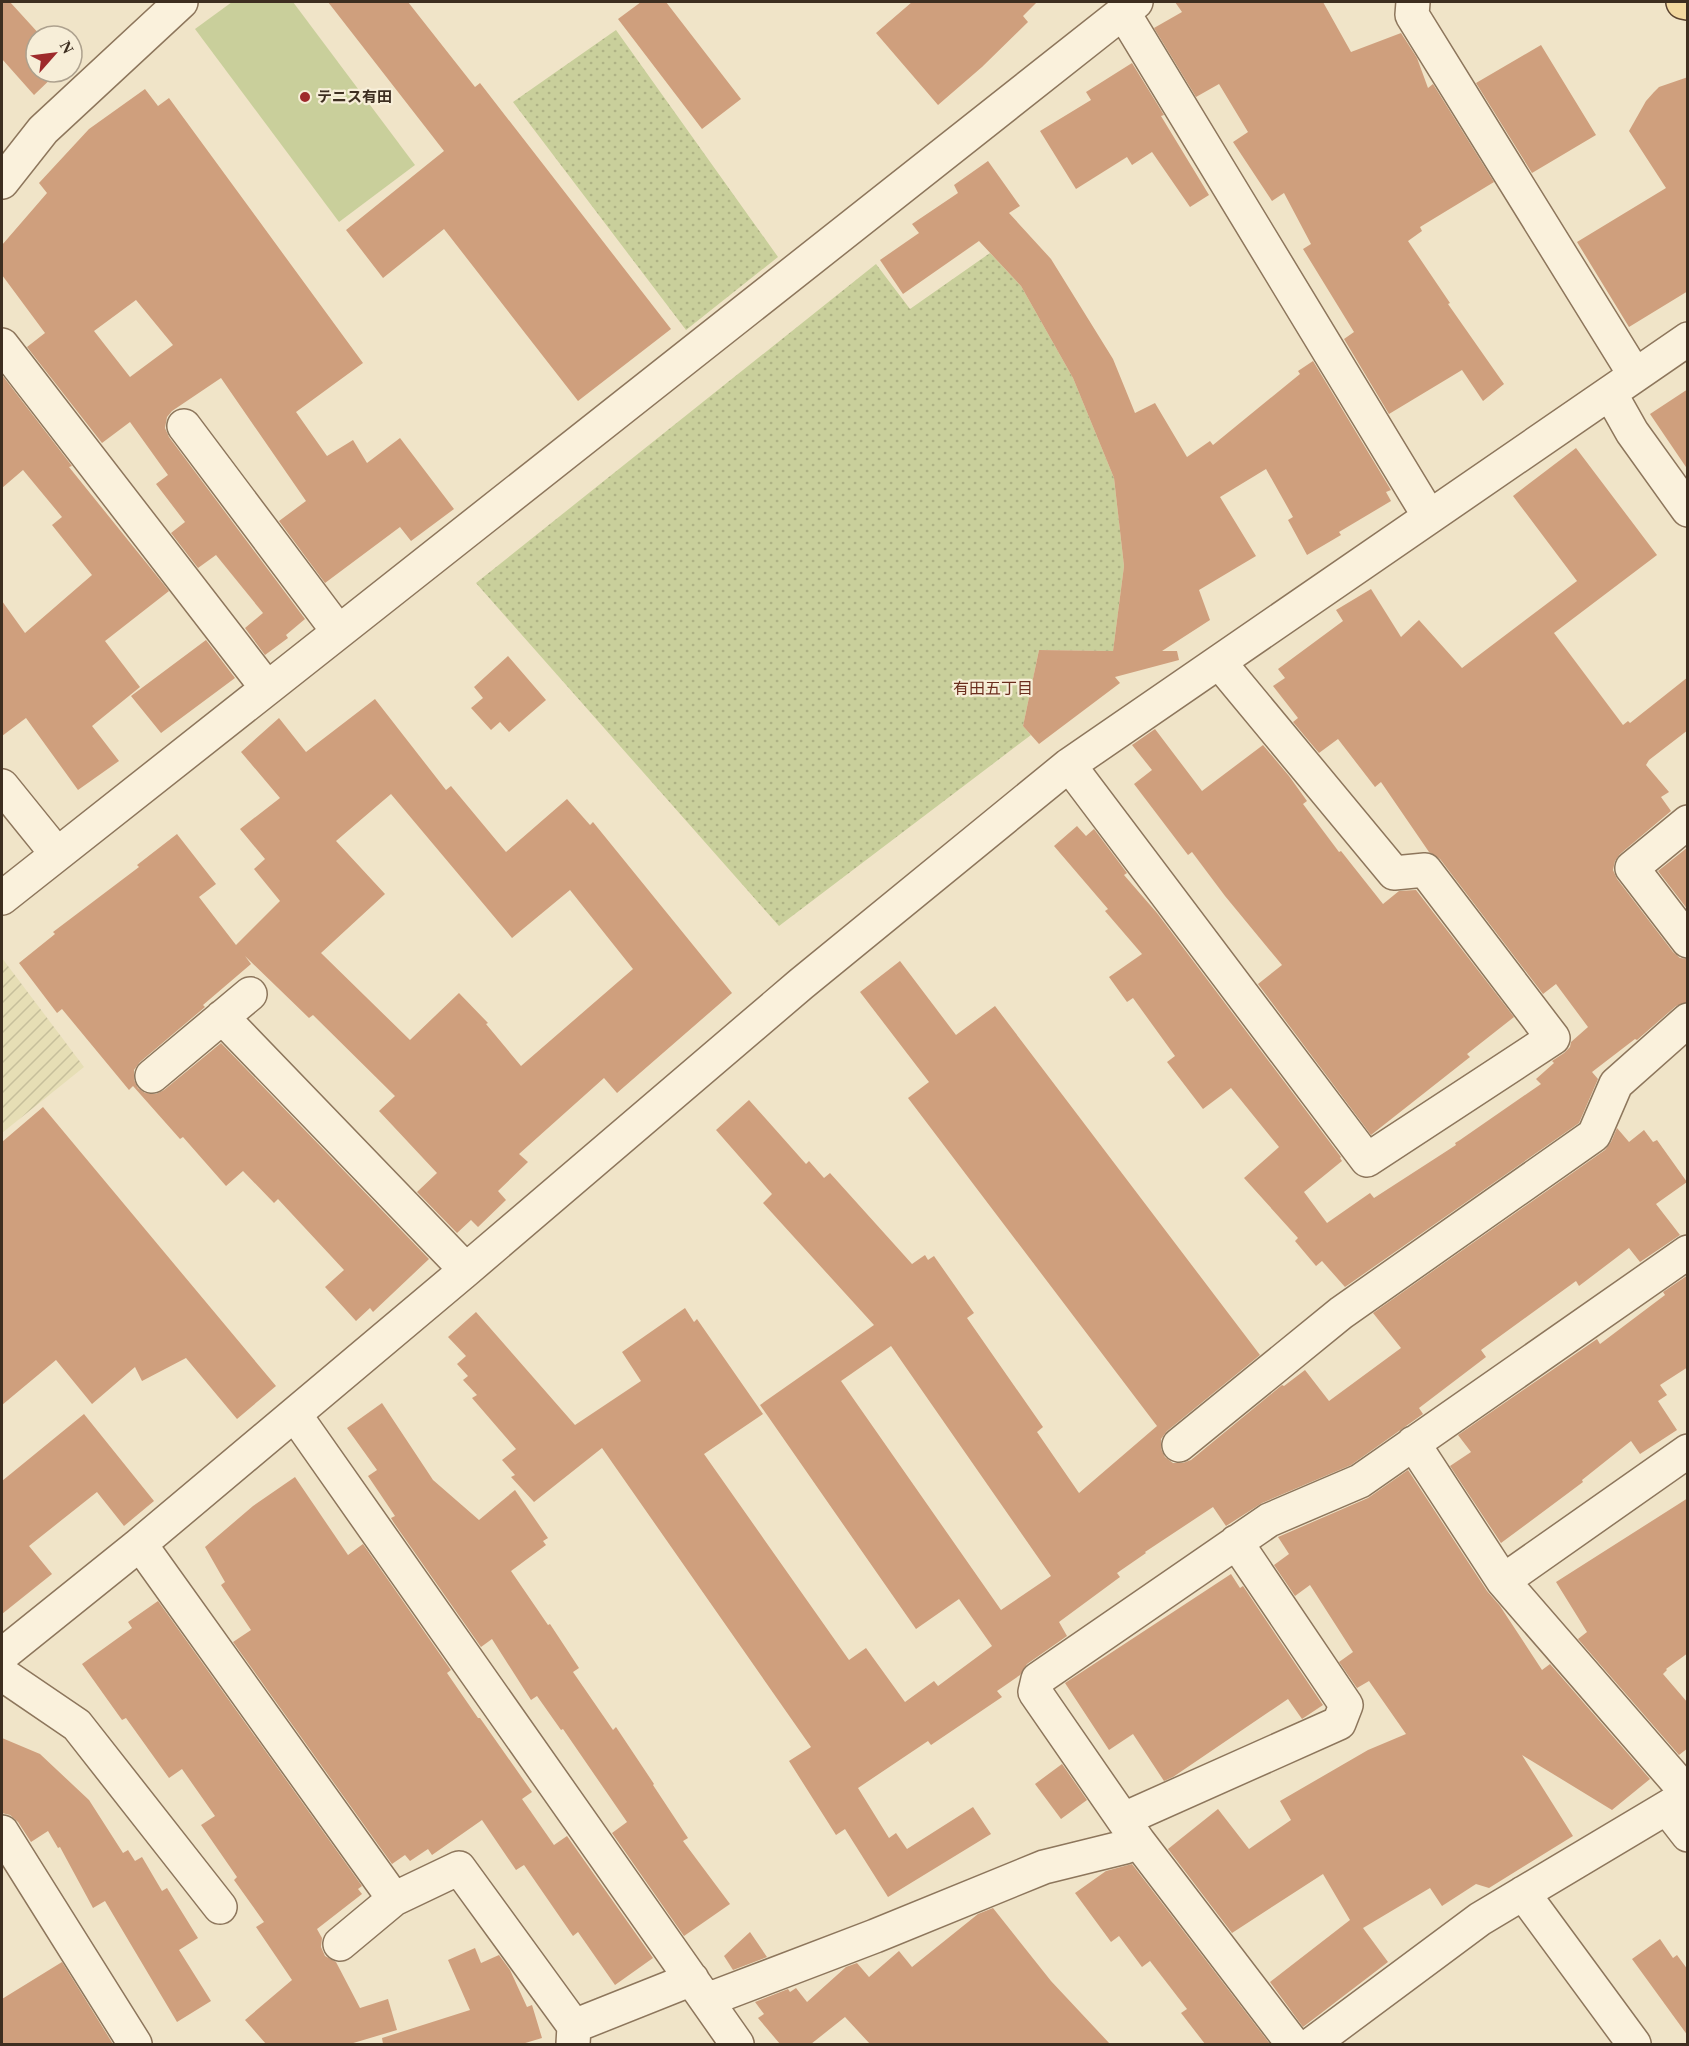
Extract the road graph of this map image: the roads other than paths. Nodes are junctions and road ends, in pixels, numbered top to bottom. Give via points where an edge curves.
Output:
1 (181, 2) edge
2 (1413, 2) edge
3 (1683, 2) edge
4 (1688, 3) edge
5 (1130, 7) edge
6 (2, 182) edge
7 (1688, 339) edge
8 (2, 345) edge
9 (1622, 384) junction
10 (184, 426) dead end
11 (1688, 510) edge
12 (1429, 516) junction
13 (338, 631) junction
14 (1220, 662) junction
15 (267, 688) junction
16 (1069, 765) junction
17 (2, 786) edge
18 (1688, 822) edge
19 (57, 854) junction
20 (2, 898) edge
21 (1688, 941) edge
22 (250, 994) dead end
23 (222, 1017) junction
24 (1688, 1020) edge
25 (152, 1076) dead end
26 (1688, 1252) edge
27 (466, 1270) junction
28 (295, 1414) junction
29 (1413, 1443) junction
30 (1179, 1445) dead end
31 (1688, 1451) edge
32 (1236, 1542) junction
33 (140, 1544) junction
34 (1503, 1581) junction
35 (2, 1654) edge
36 (2, 1674) edge
37 (1681, 1799) edge
38 (1131, 1830) junction
39 (2, 1832) edge
40 (1688, 1835) edge
41 (1523, 1893) junction
42 (394, 1899) junction
43 (220, 1907) dead end
44 (340, 1944) dead end
45 (700, 1990) junction
46 (574, 2035) edge
47 (135, 2044) edge
48 (737, 2044) edge
49 (1293, 2044) edge
50 (1312, 2044) edge
51 (1634, 2044) edge

1 - 6 street via 43,130
2 - 9 street via 1412,15
3 - 4 main road
5 - 12 street
5 - 13 street
7 - 9 street
8 - 15 street
9 - 11 street via 1632,432
9 - 12 street
10 - 13 street
12 - 14 street
13 - 15 street
14 - 16 street
14 - 16 street via 1394,873 1425,870 1553,1038 1367,1160
15 - 19 street
16 - 27 street via 801,984
17 - 19 street
18 - 21 street via 1632,868
19 - 20 street
22 - 23 street
23 - 25 street
23 - 27 street
24 - 30 street via 1616,1084 1594,1135 1341,1313
26 - 29 street
27 - 28 street
28 - 33 street
28 - 45 street
29 - 32 street via 1360,1481 1269,1520
29 - 34 street
31 - 34 street
32 - 38 street via 1038,1679 1035,1692
32 - 38 street via 1346,1706 1339,1723
33 - 35 street
33 - 42 street
34 - 37 street
36 - 43 street via 77,1725
37 - 40 street
37 - 41 street
38 - 45 street via 1125,1847 1044,1868 875,1936
38 - 49 street
39 - 47 street
41 - 50 street via 1480,1919
41 - 51 street
42 - 44 street
42 - 46 street via 459,1868
45 - 46 street
45 - 48 street

